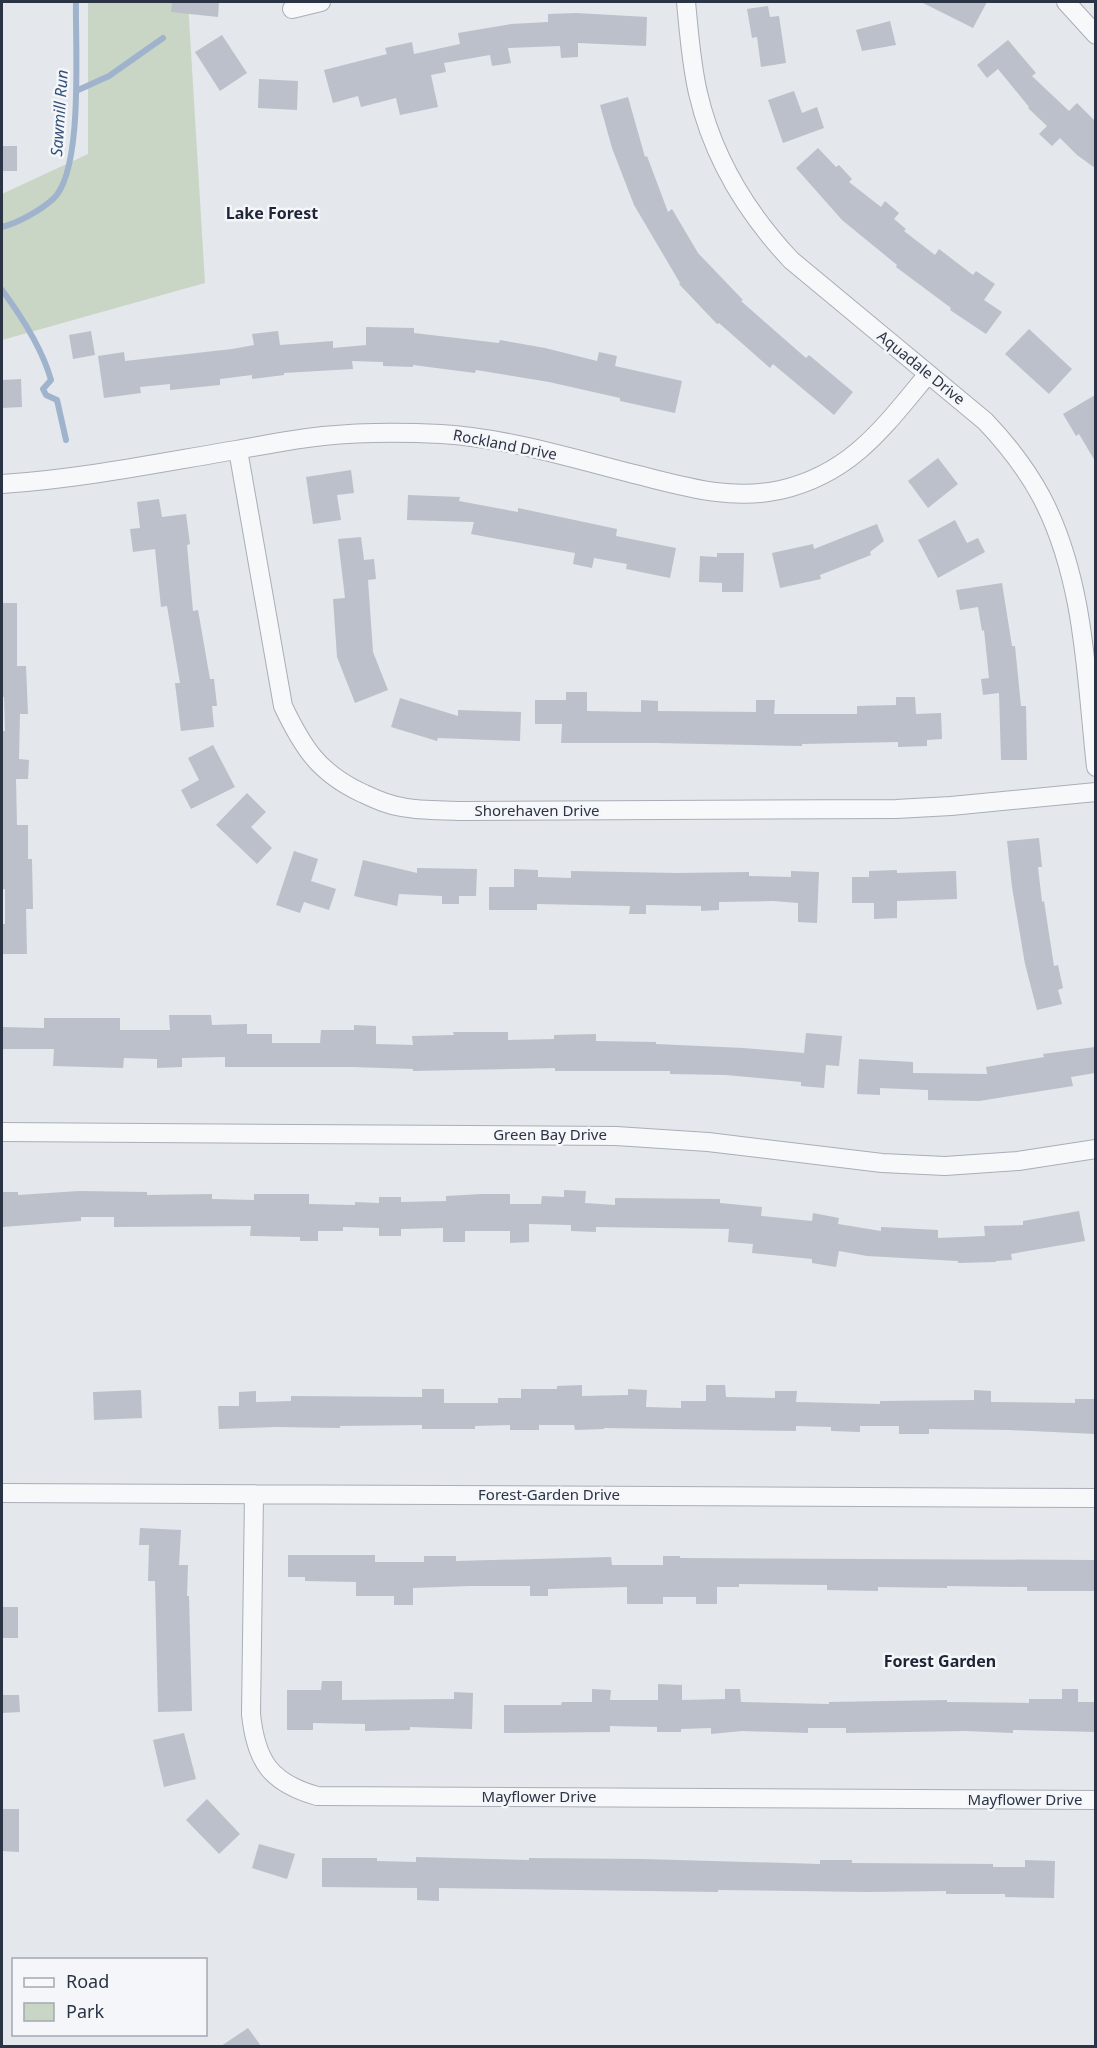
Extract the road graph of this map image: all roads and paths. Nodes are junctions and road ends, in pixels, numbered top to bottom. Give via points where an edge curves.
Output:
1 (321, 2) edge
2 (686, 2) edge
3 (1066, 2) edge
4 (292, 9) dead end
5 (1095, 35) edge
6 (928, 374) junction
7 (238, 450) junction
8 (2, 484) edge
9 (1095, 767) edge
10 (1095, 792) edge
11 (2, 1132) edge
12 (1095, 1149) edge
13 (2, 1493) edge
14 (254, 1494) junction
15 (1095, 1498) edge
16 (1095, 1800) edge

1 - 4 street
2 - 6 street, Aquadale Drive via 705,121 750,213 791,260
3 - 5 street
6 - 7 street, Rockland Drive via 877,436 848,460 805,483 759,493 699,491 530,448 443,434 323,436
6 - 9 street, Aquadale Drive via 1003,440 1028,474 1053,522 1076,599
7 - 8 street, Rockland Drive via 82,476
7 - 10 street, Shorehaven Drive via 283,706 296,734 327,772 383,803 462,812 896,809
11 - 12 street, Green Bay Drive via 616,1136 945,1166 1018,1161
13 - 14 street, Forest-Garden Drive
14 - 15 street, Forest-Garden Drive
14 - 16 street, Mayflower Drive via 253,1730 266,1765 295,1790 317,1796

